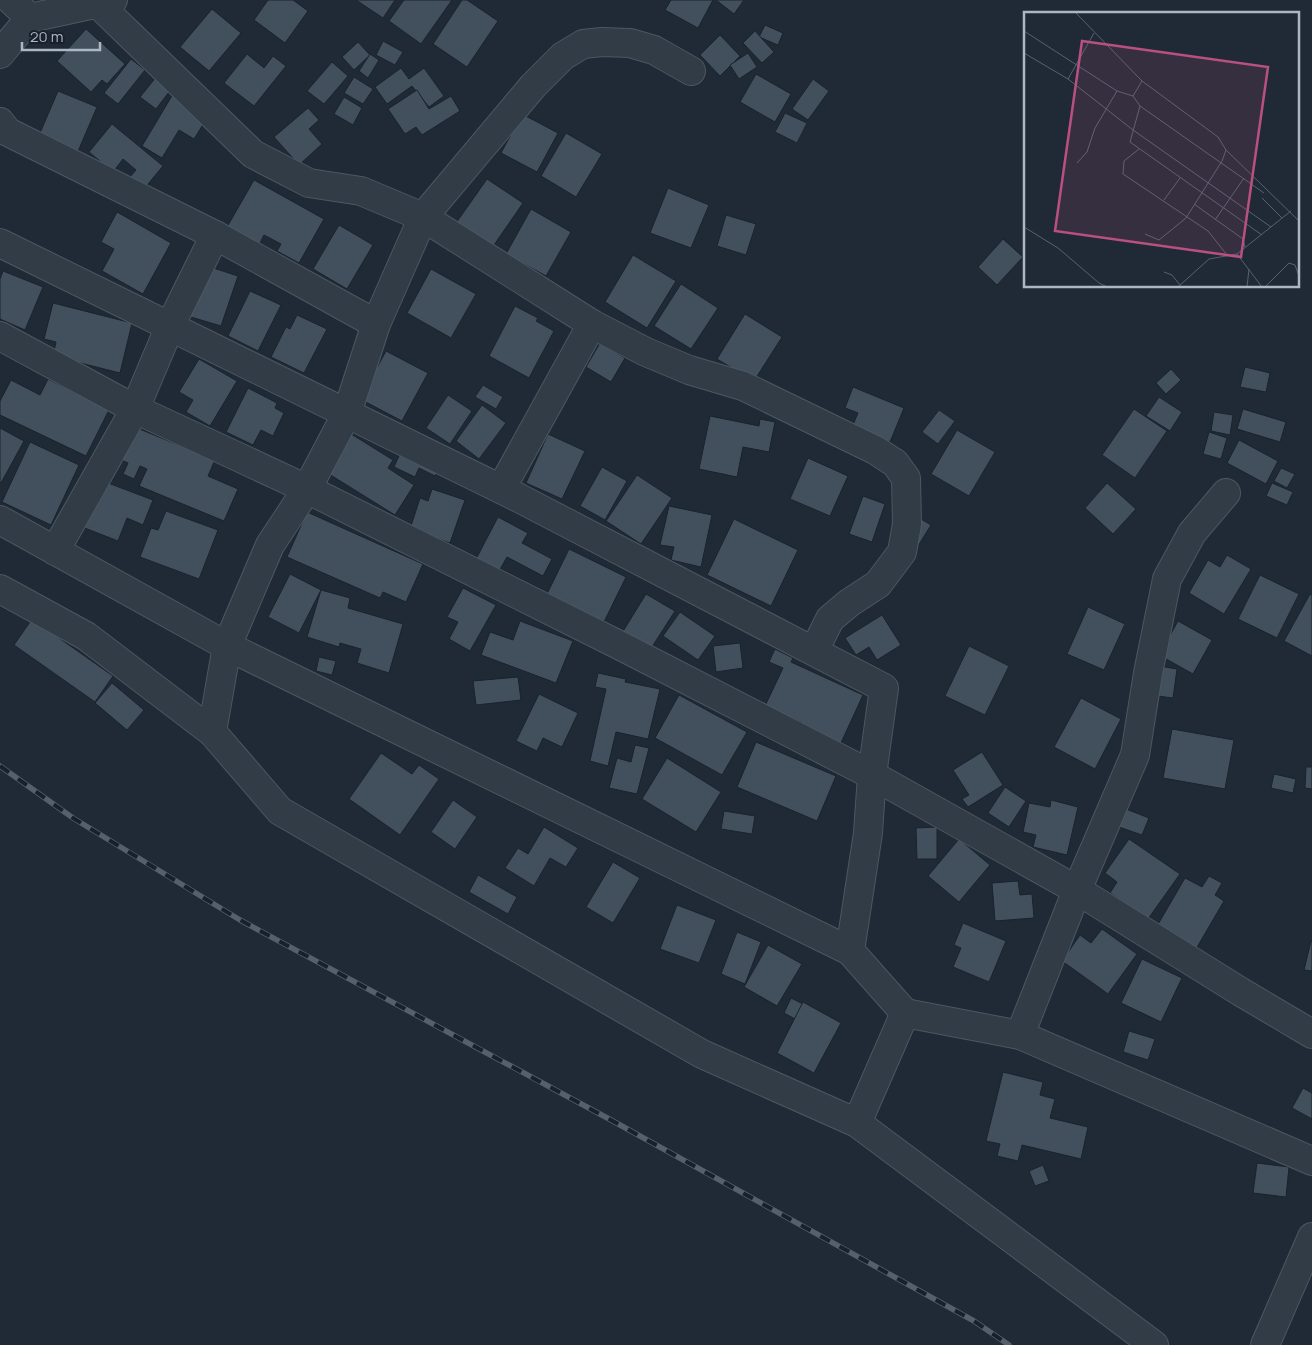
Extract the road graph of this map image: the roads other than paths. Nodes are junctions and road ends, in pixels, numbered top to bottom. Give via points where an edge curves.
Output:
1 (105, 1) edge
2 (20, 9) edge
3 (0, 54) edge
4 (691, 71) dead end
5 (0, 122) edge
6 (422, 217) junction
7 (215, 235) junction
8 (0, 243) edge
9 (376, 324) junction
10 (592, 324) junction
11 (170, 326) junction
12 (0, 336) edge
13 (135, 409) junction
14 (347, 413) junction
15 (307, 489) junction
16 (501, 489) junction
17 (1226, 494) dead end
18 (0, 520) edge
19 (55, 551) junction
20 (0, 589) edge
21 (226, 646) junction
22 (814, 652) junction
23 (212, 732) junction
24 (872, 775) junction
25 (1077, 890) junction
26 (850, 951) junction
27 (904, 1013) junction
28 (1312, 1034) edge
29 (1020, 1035) junction
30 (857, 1123) junction
31 (1312, 1161) edge
32 (1312, 1237) edge
33 (1154, 1345) edge
34 (1265, 1345) edge

1 - 2 street
1 - 6 street via 253,154 308,183 361,191
2 - 3 street
4 - 6 street via 654,50 630,43 584,44 563,56 532,86
5 - 7 street via 8,132
6 - 9 street
6 - 10 street
7 - 9 street
7 - 11 street
8 - 11 street
9 - 14 street
10 - 16 street
10 - 22 street via 689,370 743,386 875,450 895,463 906,478 907,524 902,552 878,584 849,602 830,619
11 - 13 street
11 - 14 street
12 - 13 street
13 - 15 street
13 - 19 street
14 - 15 street
14 - 16 street
15 - 21 street via 270,545
15 - 24 street
16 - 22 street
17 - 25 street via 1192,533 1167,579 1135,755
18 - 19 street
19 - 21 street
20 - 23 street via 86,636
21 - 23 street
21 - 26 street
22 - 24 street via 884,688
23 - 30 street via 280,811 702,1054
24 - 25 street
24 - 26 street via 868,833
25 - 28 street
25 - 29 street
26 - 27 street
27 - 29 street
27 - 30 street
29 - 31 street
30 - 33 street
32 - 34 street

